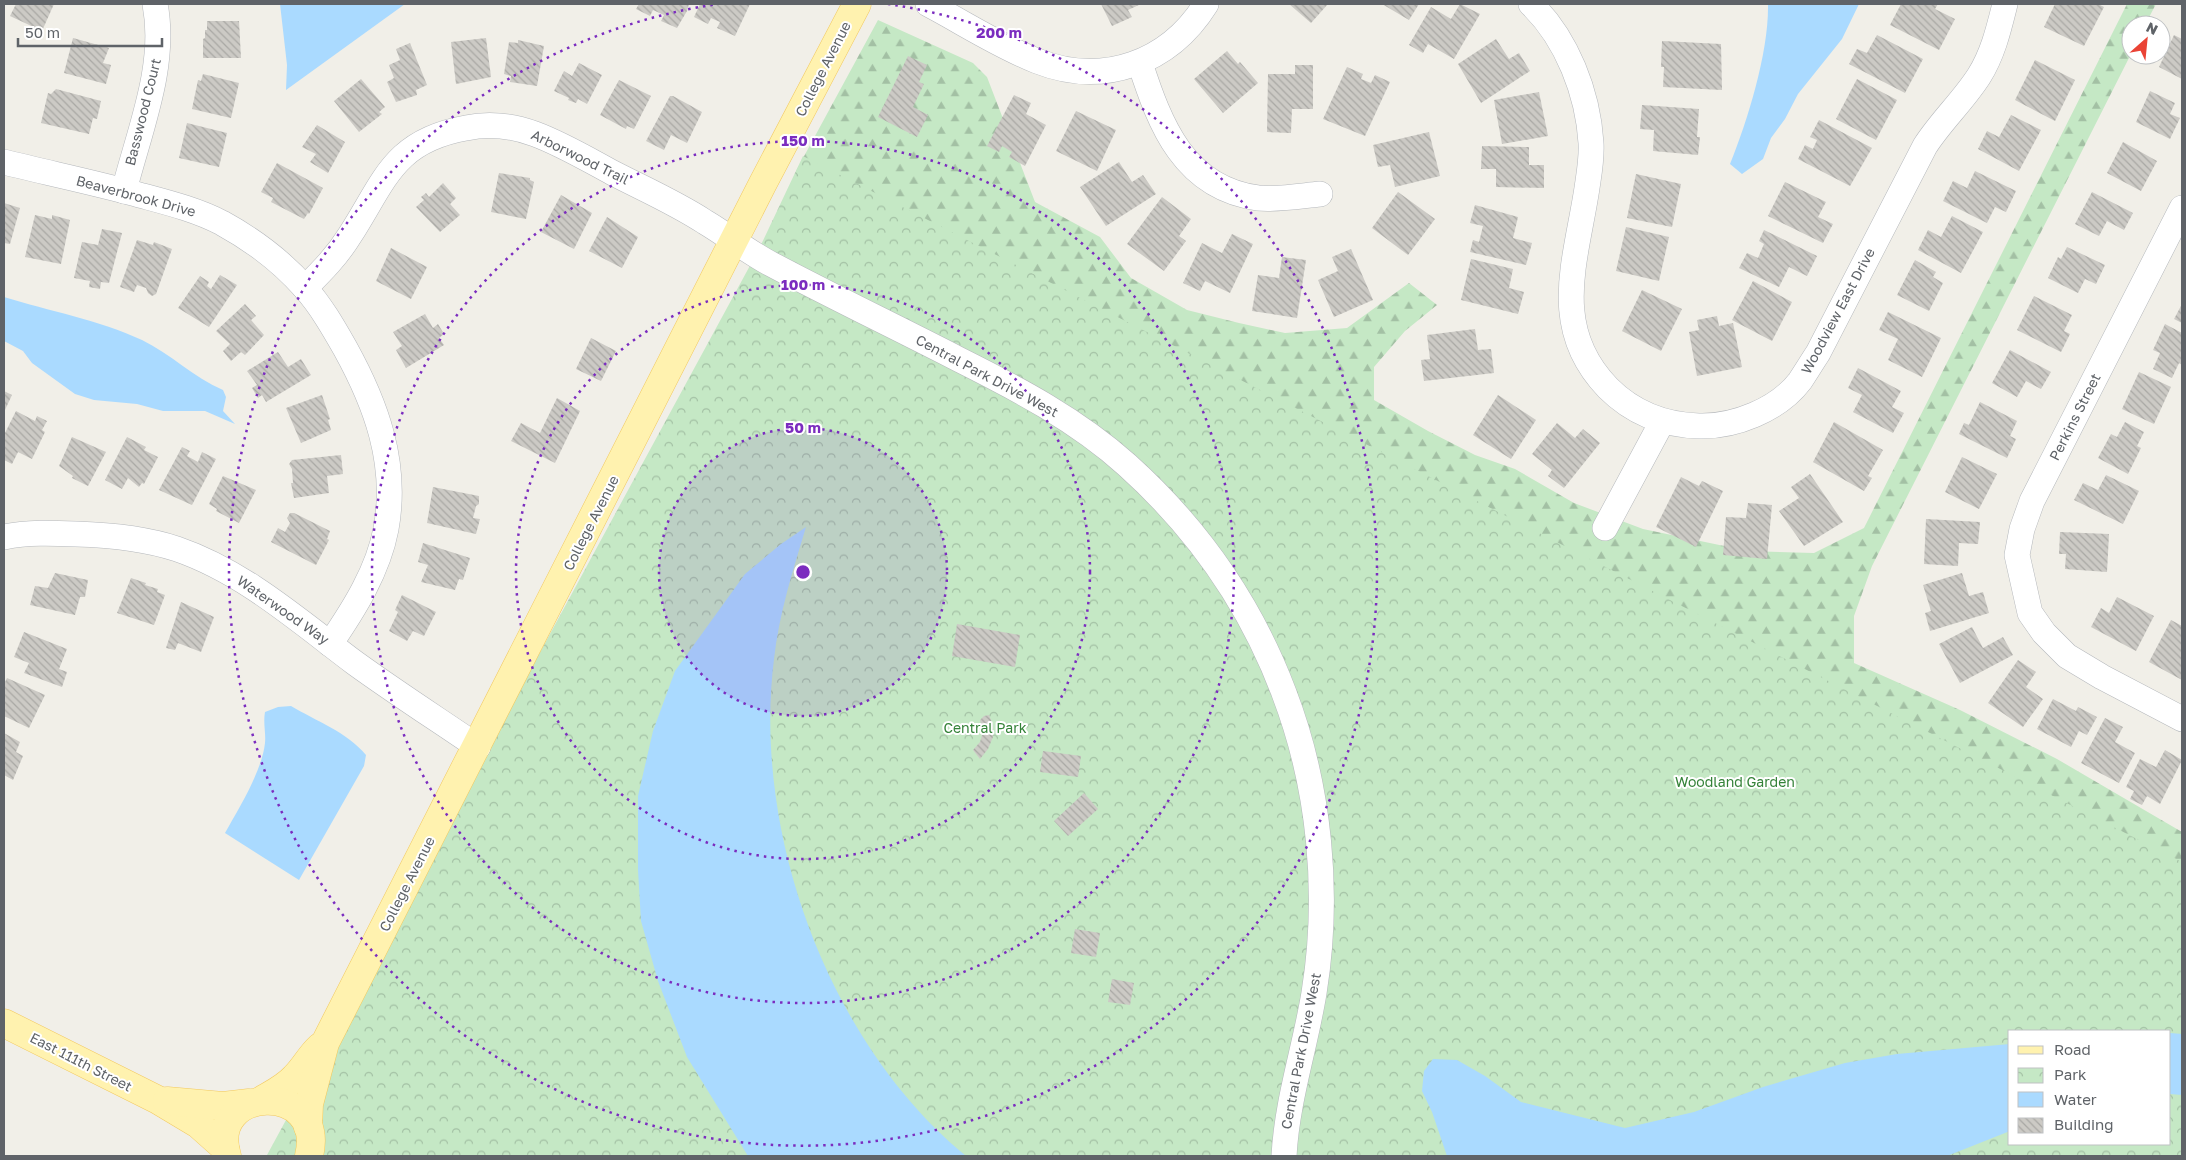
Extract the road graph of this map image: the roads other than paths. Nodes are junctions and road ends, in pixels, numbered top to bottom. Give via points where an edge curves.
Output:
1 (155, 4) edge
2 (857, 4) edge
3 (928, 4) edge
4 (1206, 4) edge
5 (1531, 4) edge
6 (2005, 4) edge
7 (1140, 63) junction
8 (4, 162) edge
9 (124, 191) junction
10 (1320, 194) dead end
11 (2182, 208) edge
12 (734, 241) junction
13 (305, 288) junction
14 (1662, 422) junction
15 (1605, 528) dead end
16 (4, 537) edge
17 (330, 644) junction
18 (2182, 719) edge
19 (478, 747) junction
20 (4, 1023) edge
21 (326, 1043) junction
22 (158, 1100) junction
23 (256, 1102) junction
24 (311, 1145) edge
25 (226, 1152) edge
26 (1284, 1156) edge

1 - 9 street, Basswood Court via 159,37 154,77
2 - 12 main road, College Avenue
3 - 7 street via 1008,47 1056,67 1080,71
4 - 7 street via 1183,34
5 - 14 street, Woodview East Drive via 1556,35 1570,62 1582,94 1589,127 1589,172 1570,279 1571,316 1576,335 1582,352 1599,378 1616,396
6 - 14 street, Woodview East Drive via 1990,55 1979,76 1934,130 1818,353 1799,382 1772,405 1725,425 1678,426
7 - 10 street via 1170,140 1200,172 1219,184 1259,198
8 - 9 street, Beaverbrook Drive
9 - 13 street, Beaverbrook Drive via 198,212 221,223 252,241
11 - 18 street, Perkins Street via 2032,501 2017,555 2030,613 2067,656
12 - 13 street, Arborwood Trail via 686,210 540,136 504,126 468,127 422,142 394,164 332,261
12 - 19 main road, College Avenue
12 - 26 street, Central Park Drive West via 768,263 1024,393 1073,423 1125,463 1171,508 1211,557 1235,594 1265,649 1294,721 1311,789 1318,844 1321,901 1317,971 1292,1088
13 - 17 street, Beaverbrook Drive via 328,319 372,402 386,449 389,477 389,503 381,550 354,609
14 - 15 street
16 - 17 street, Waterwood Way via 44,533 113,535 176,549 238,578
17 - 19 street, Waterwood Way
19 - 21 main road, College Avenue
20 - 22 main road, East 111th Street
21 - 23 main road, College Avenue via 310,1056 282,1089
21 - 24 main road, College Avenue via 309,1104
22 - 23 main road, East 111th Street via 223,1106
22 - 25 main road, East 111th Street via 198,1124
23 - 24 main road via 276,1100 290,1105 301,1115
23 - 25 main road via 238,1111 230,1122 225,1135

